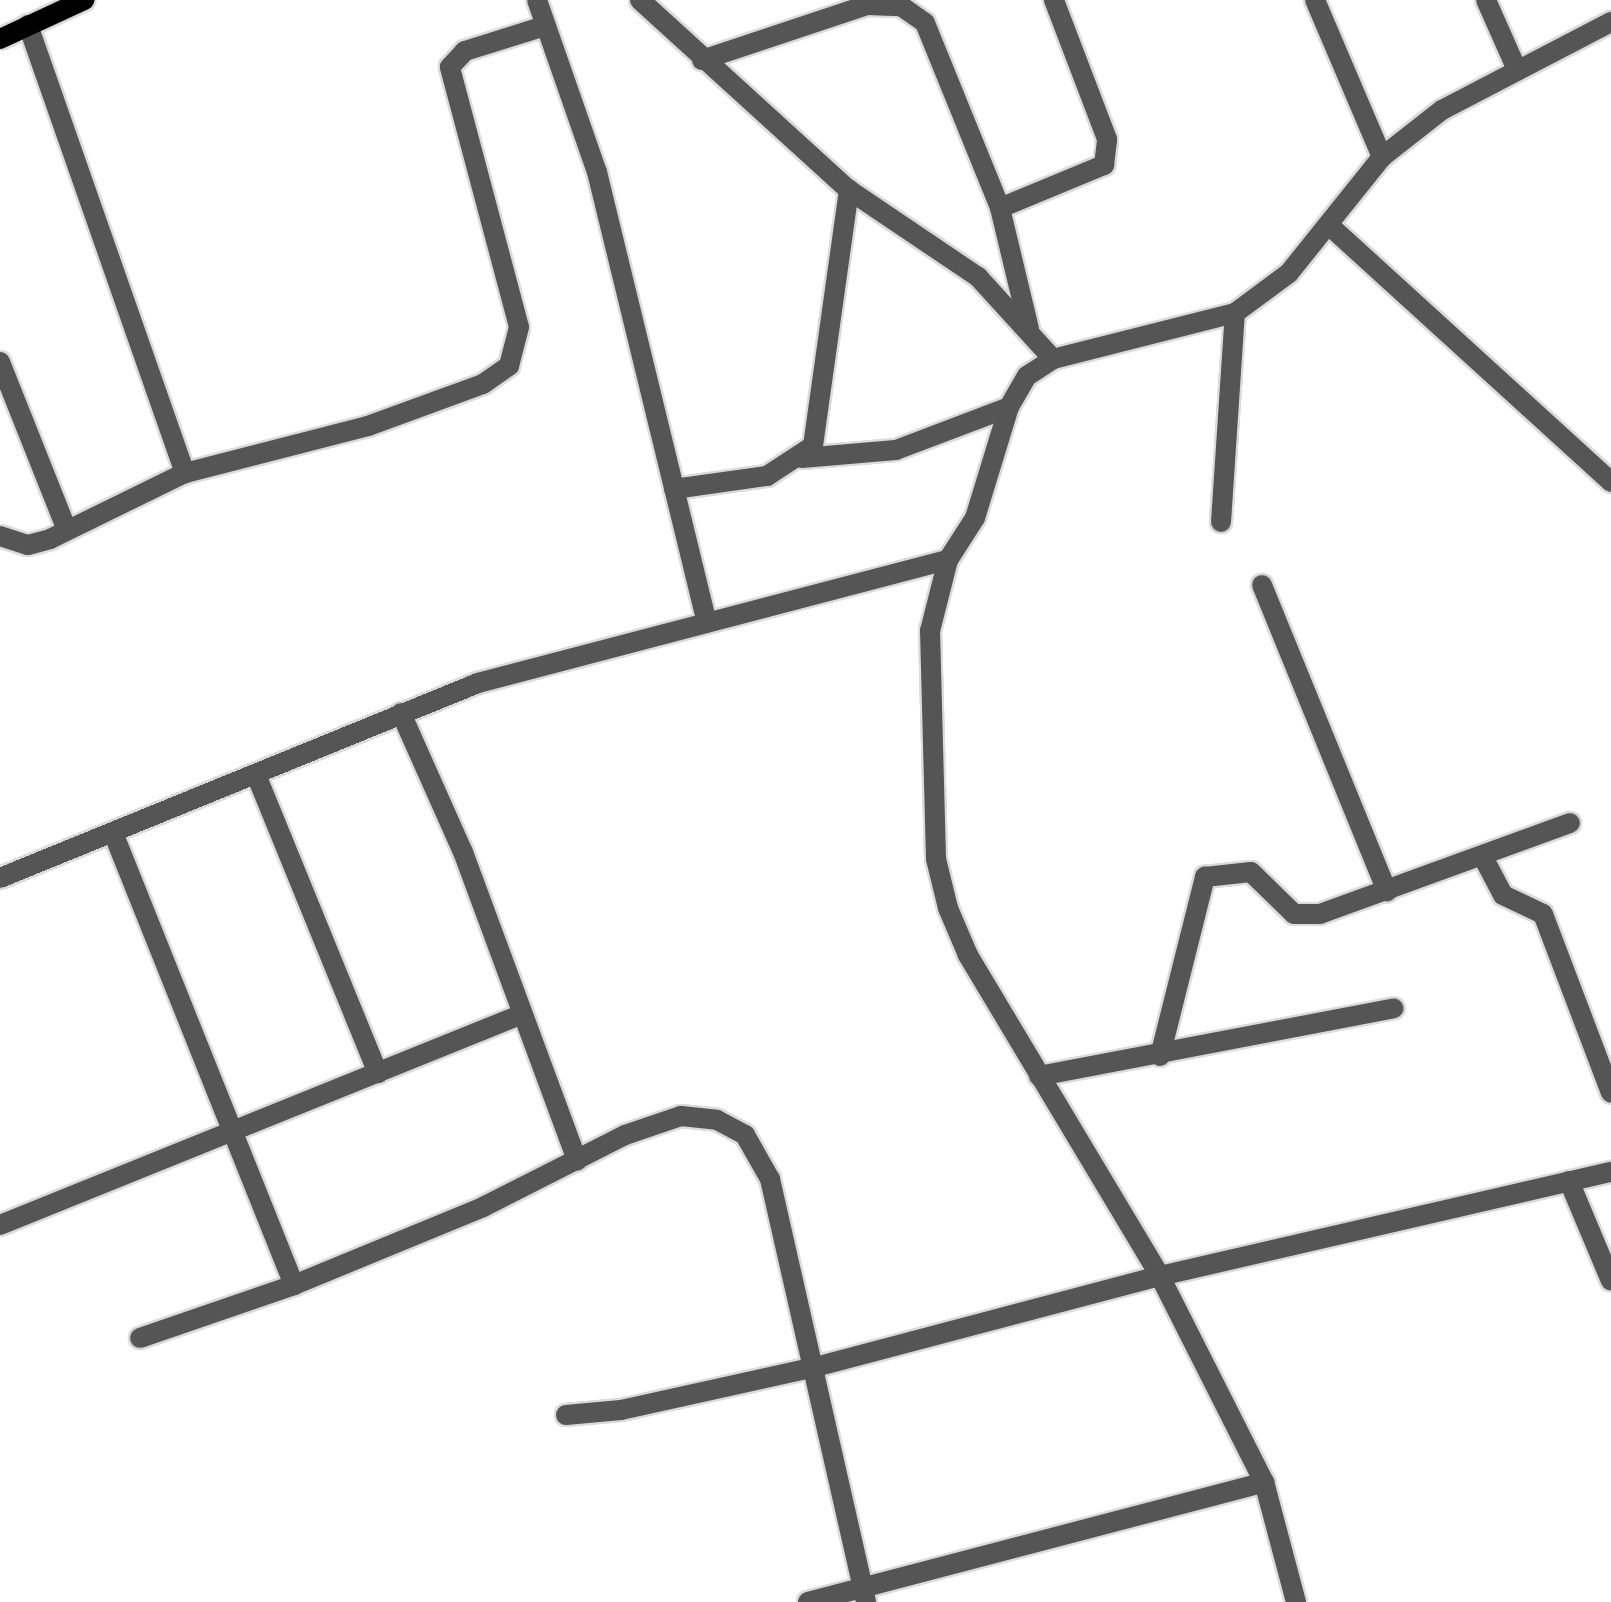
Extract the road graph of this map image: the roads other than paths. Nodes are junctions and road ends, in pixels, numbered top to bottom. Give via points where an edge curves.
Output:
1 (84, 0) edge
2 (537, 0) edge
3 (640, 0) edge
4 (1054, 0) edge
5 (1315, 0) edge
6 (1486, 0) edge
7 (1611, 22) edge
8 (28, 25) junction
9 (545, 26) junction
10 (0, 39) edge
11 (702, 60) junction
12 (1517, 70) junction
13 (1382, 157) junction
14 (849, 190) junction
15 (1000, 208) junction
16 (1331, 227) junction
17 (1235, 313) junction
18 (1029, 329) junction
19 (1053, 359) junction
20 (0, 362) edge
21 (1009, 407) junction
22 (802, 458) junction
23 (185, 473) junction
24 (1611, 482) edge
25 (674, 489) junction
26 (1221, 522) dead end
27 (67, 530) junction
28 (0, 536) edge
29 (948, 560) junction
30 (1262, 585) dead end
31 (707, 622) junction
32 (401, 713) junction
33 (257, 777) junction
34 (1570, 823) dead end
35 (114, 835) junction
36 (1483, 857) junction
37 (0, 878) edge
38 (1387, 891) junction
39 (1394, 1008) dead end
40 (520, 1015) junction
41 (1160, 1056) junction
42 (378, 1073) junction
43 (1039, 1076) junction
44 (1611, 1093) edge
45 (234, 1134) junction
46 (577, 1161) junction
47 (1611, 1172) edge
48 (1569, 1181) junction
49 (0, 1225) edge
50 (1160, 1276) junction
51 (1611, 1281) edge
52 (294, 1285) junction
53 (140, 1338) dead end
54 (815, 1367) junction
55 (566, 1415) dead end
56 (1264, 1482) junction
57 (864, 1595) edge
58 (808, 1602) edge
59 (1296, 1602) edge

1 - 8 main road
2 - 9 street
3 - 11 street
4 - 15 street via 1107,139 1104,165
5 - 13 street
6 - 12 street
7 - 12 street
8 - 10 main road
8 - 23 street
9 - 23 street via 465,51 450,67 519,327 509,366 483,384 368,426
9 - 25 street via 597,172
11 - 14 street
11 - 15 street via 867,5 901,6 931,34
12 - 13 street via 1442,110
13 - 16 street
14 - 18 street via 978,277
14 - 22 street via 830,358 813,446
15 - 18 street
16 - 17 street via 1289,273
16 - 24 street
17 - 19 street
17 - 26 street
18 - 19 street
19 - 21 street via 1027,376
20 - 27 street
21 - 22 street via 896,450
21 - 29 street via 975,518
22 - 25 street via 767,476
23 - 27 street
25 - 31 street
27 - 28 street via 28,545
29 - 31 street
29 - 43 street via 930,631 936,859 968,955
30 - 38 street
31 - 32 street via 478,683
32 - 33 street
32 - 40 street via 463,852
33 - 35 street
33 - 42 street
34 - 36 street
35 - 37 street
35 - 45 street
36 - 38 street
36 - 44 street via 1503,895 1543,914
38 - 41 street via 1303,916 1251,872 1205,877
39 - 41 street
40 - 42 street
40 - 46 street
41 - 43 street
42 - 45 street
43 - 50 street
45 - 49 street
45 - 52 street
46 - 52 street
46 - 54 street via 681,1116 717,1120 745,1135 770,1179
47 - 48 street
48 - 50 street
48 - 51 street
50 - 54 street
50 - 56 street
52 - 53 street
54 - 55 street via 621,1410
54 - 57 street
56 - 57 street
56 - 59 street
57 - 58 street

